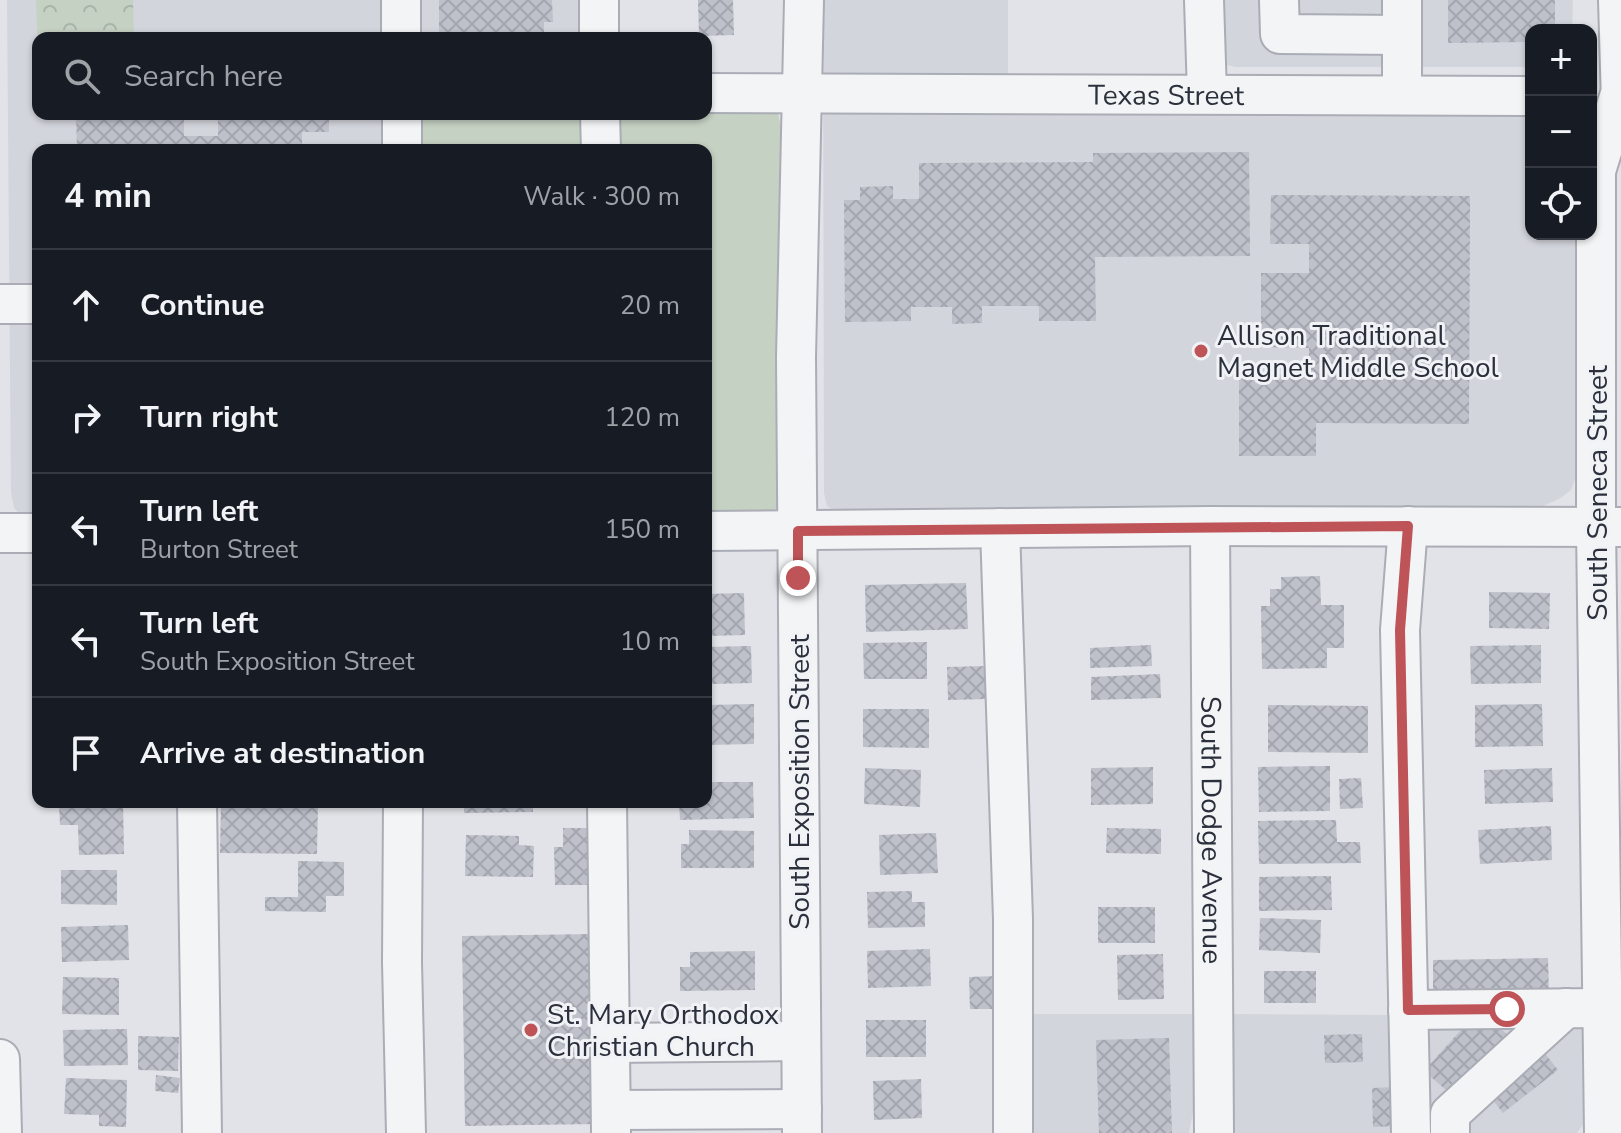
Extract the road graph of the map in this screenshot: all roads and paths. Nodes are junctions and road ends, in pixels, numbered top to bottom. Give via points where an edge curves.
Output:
1 (401, 0) edge
2 (599, 0) edge
3 (804, 0) edge
4 (1204, 0) edge
5 (1618, 0) edge
6 (1279, 17) edge
7 (1402, 17) edge
8 (401, 32) edge
9 (599, 32) edge
10 (712, 93) edge
11 (803, 93) junction
12 (1207, 94) junction
13 (1402, 95) junction
14 (1525, 96) edge
15 (1613, 98) edge
16 (402, 120) edge
17 (600, 120) edge
18 (402, 144) edge
19 (601, 144) edge
20 (0, 304) edge
21 (32, 304) edge
22 (1210, 526) junction
23 (1408, 526) junction
24 (1609, 527) edge
25 (1000, 528) junction
26 (712, 531) edge
27 (798, 531) junction
28 (0, 533) edge
29 (32, 533) edge
30 (197, 808) edge
31 (403, 808) edge
32 (607, 808) edge
33 (1584, 1008) junction
34 (1408, 1010) junction
35 (801, 1041) junction
36 (610, 1043) junction
37 (0, 1059) edge
38 (1410, 1080) junction
39 (802, 1121) edge
40 (611, 1122) edge
41 (1450, 1124) edge
42 (2, 1133) edge
43 (202, 1133) edge
44 (406, 1133) edge
45 (1013, 1133) edge
46 (1214, 1133) edge
47 (1411, 1133) edge
48 (1604, 1133) edge

1 - 8 street
2 - 9 street
3 - 11 street, South Exposition Street
4 - 12 street
5 - 15 street, South Seneca Street
6 - 7 street
7 - 13 street
10 - 11 street, Texas Street
11 - 12 street, Texas Street
11 - 27 street, South Exposition Street
12 - 13 street, Texas Street
13 - 14 street, Texas Street
15 - 24 street, South Seneca Street via 1596,171
16 - 18 street
17 - 19 street
20 - 21 street
22 - 23 street
22 - 25 street
22 - 46 street, South Dodge Avenue
23 - 24 street
23 - 34 street via 1400,630
24 - 33 street, South Seneca Street
25 - 27 street
25 - 45 street via 1013,919
26 - 27 street
27 - 35 street, South Exposition Street
28 - 29 street
30 - 43 street
31 - 44 street
32 - 36 street
33 - 34 street
33 - 41 street
33 - 48 street, South Seneca Street
34 - 38 street
35 - 36 street
35 - 39 street, South Exposition Street
36 - 40 street
37 - 42 street
38 - 41 street
38 - 47 street
39 - 40 street

